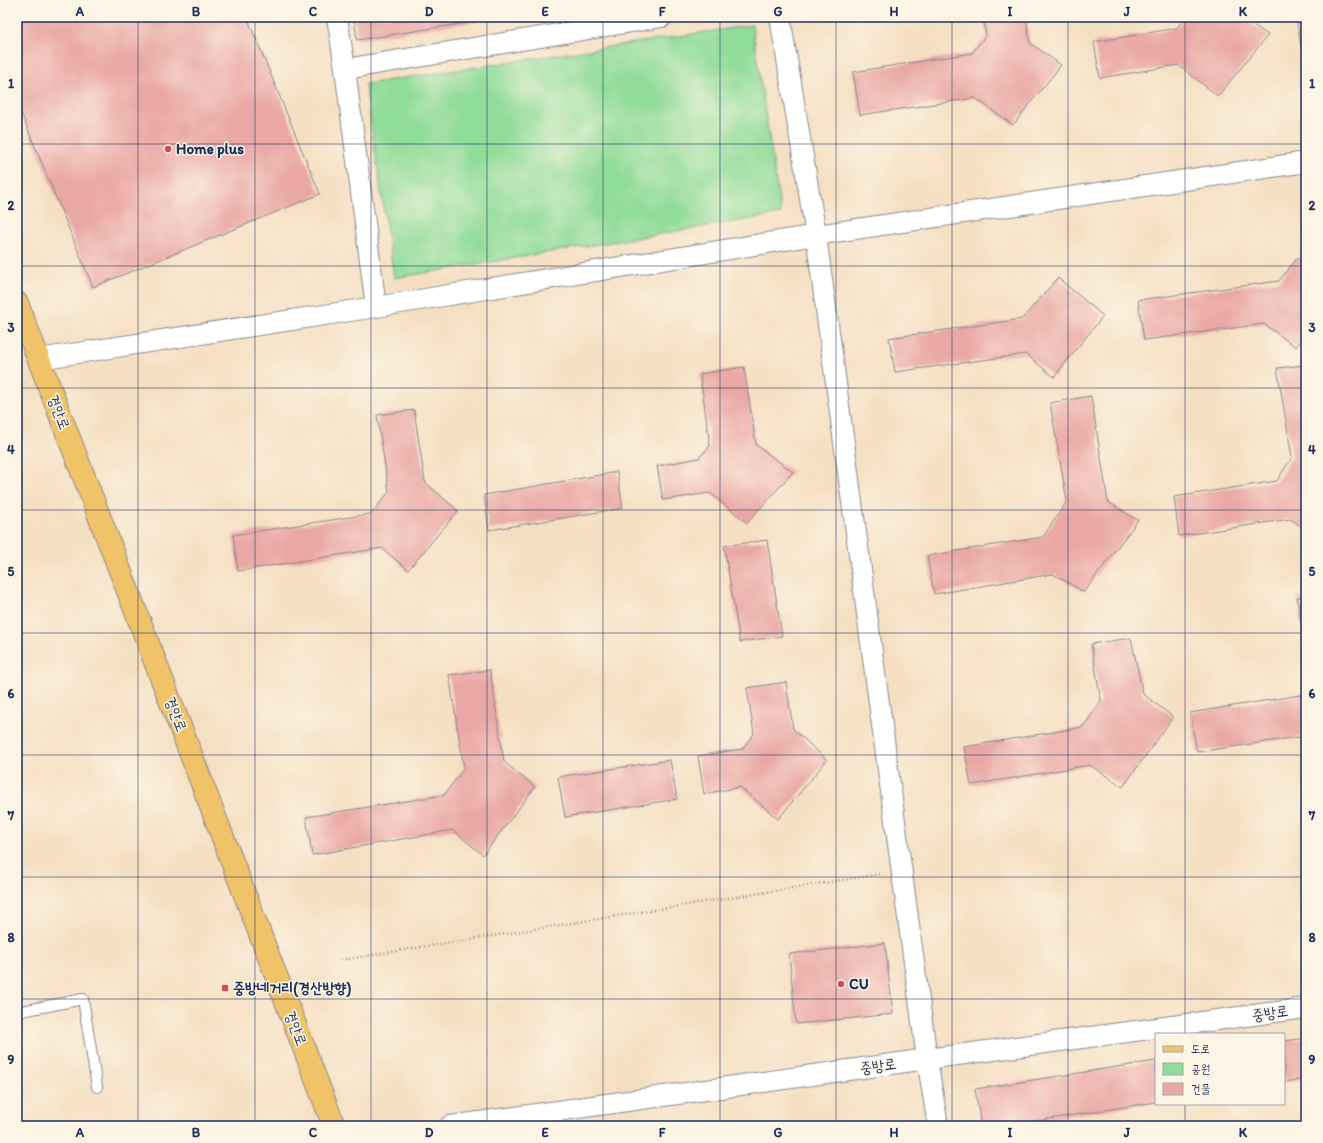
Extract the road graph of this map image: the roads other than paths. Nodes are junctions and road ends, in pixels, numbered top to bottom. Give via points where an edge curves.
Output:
1 (337, 17) edge
2 (662, 17) edge
3 (780, 17) edge
4 (345, 69) junction
5 (1306, 162) edge
6 (816, 235) junction
7 (17, 303) edge
8 (376, 307) junction
9 (39, 360) junction
10 (1306, 1008) edge
11 (17, 1012) edge
12 (927, 1059) junction
13 (97, 1087) dead end
14 (334, 1126) edge
15 (450, 1126) edge
16 (938, 1126) edge

1 - 4 street
2 - 4 street
3 - 6 street
4 - 8 street
5 - 6 street
6 - 8 street
6 - 12 street
7 - 9 main road, 경안로
8 - 9 street
9 - 14 main road, 경안로
10 - 12 street, 중방로
11 - 13 lane via 83,999
12 - 15 street, 중방로
12 - 16 street

